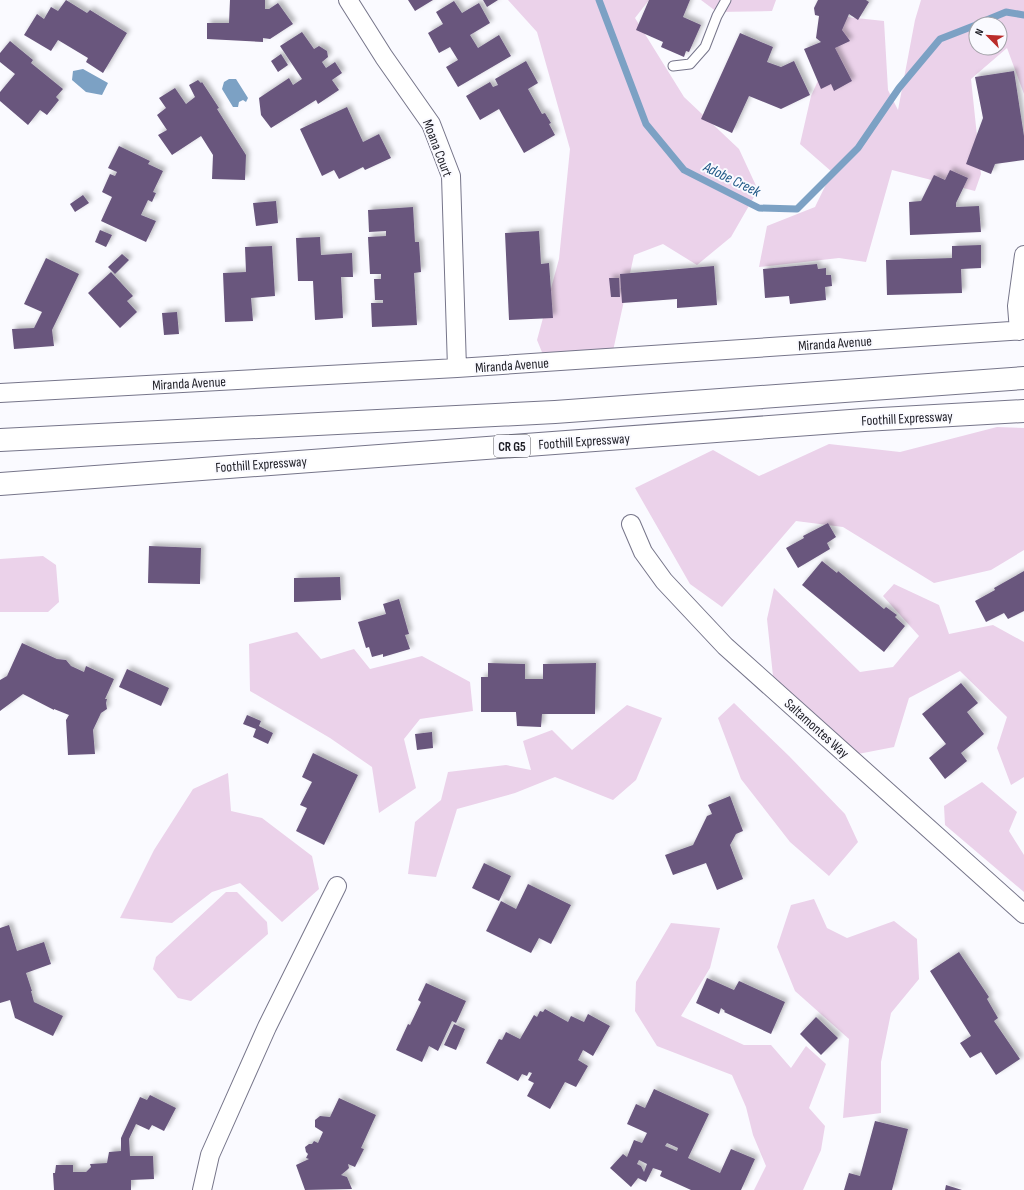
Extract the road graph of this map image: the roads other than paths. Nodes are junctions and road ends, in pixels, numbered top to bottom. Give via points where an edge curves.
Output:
1 (348, 0) edge
2 (726, 0) edge
3 (673, 66) dead end
4 (1024, 254) edge
5 (1022, 330) edge
6 (457, 368) junction
7 (1024, 378) edge
8 (0, 393) edge
9 (1024, 411) edge
10 (0, 440) edge
11 (0, 484) edge
12 (631, 524) dead end
13 (337, 886) dead end
14 (1024, 914) edge
15 (202, 1190) edge

1 - 6 street, Moana Court via 384,58 432,124 451,176
2 - 3 lane via 705,47 690,64
4 - 5 street via 1017,306
5 - 6 street, Miranda Avenue
6 - 8 street, Miranda Avenue
7 - 10 highway, CR G5 via 555,412
9 - 11 highway, Foothill Expressway / CR G5 via 848,421
12 - 14 street, Saltamontes Way via 643,552 664,581 725,646
13 - 15 street via 267,1027 210,1155

